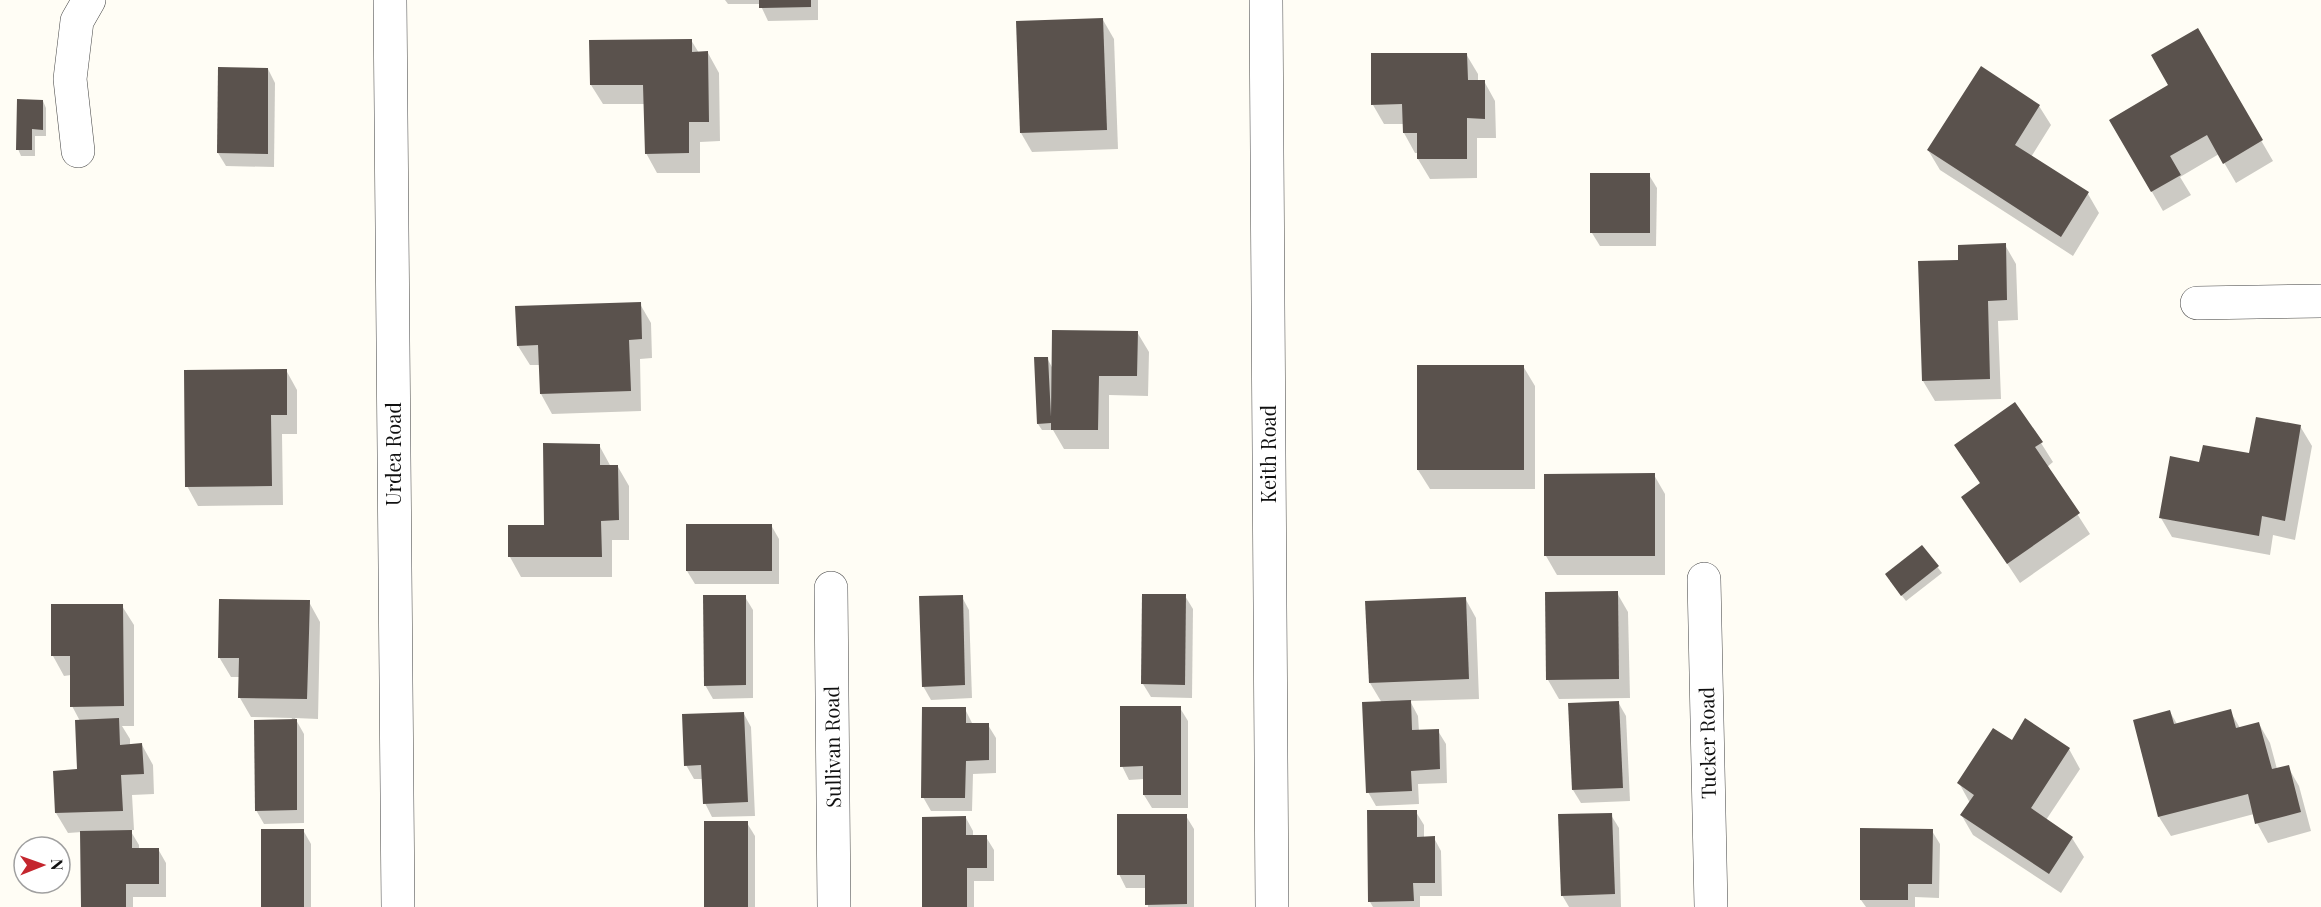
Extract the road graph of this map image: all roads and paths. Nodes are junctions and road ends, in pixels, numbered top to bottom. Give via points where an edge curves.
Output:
1 (89, 0) edge
2 (390, 0) edge
3 (1266, 0) edge
4 (78, 151) dead end
5 (2321, 301) edge
6 (2197, 303) dead end
7 (1704, 579) dead end
8 (831, 588) dead end
9 (398, 907) edge
10 (834, 907) edge
11 (1272, 907) edge
12 (1712, 907) edge

1 - 4 street via 77,21 70,79
2 - 9 street, Urdea Road
3 - 11 street, Keith Road
5 - 6 street
7 - 12 street, Tucker Road
8 - 10 street, Sullivan Road

